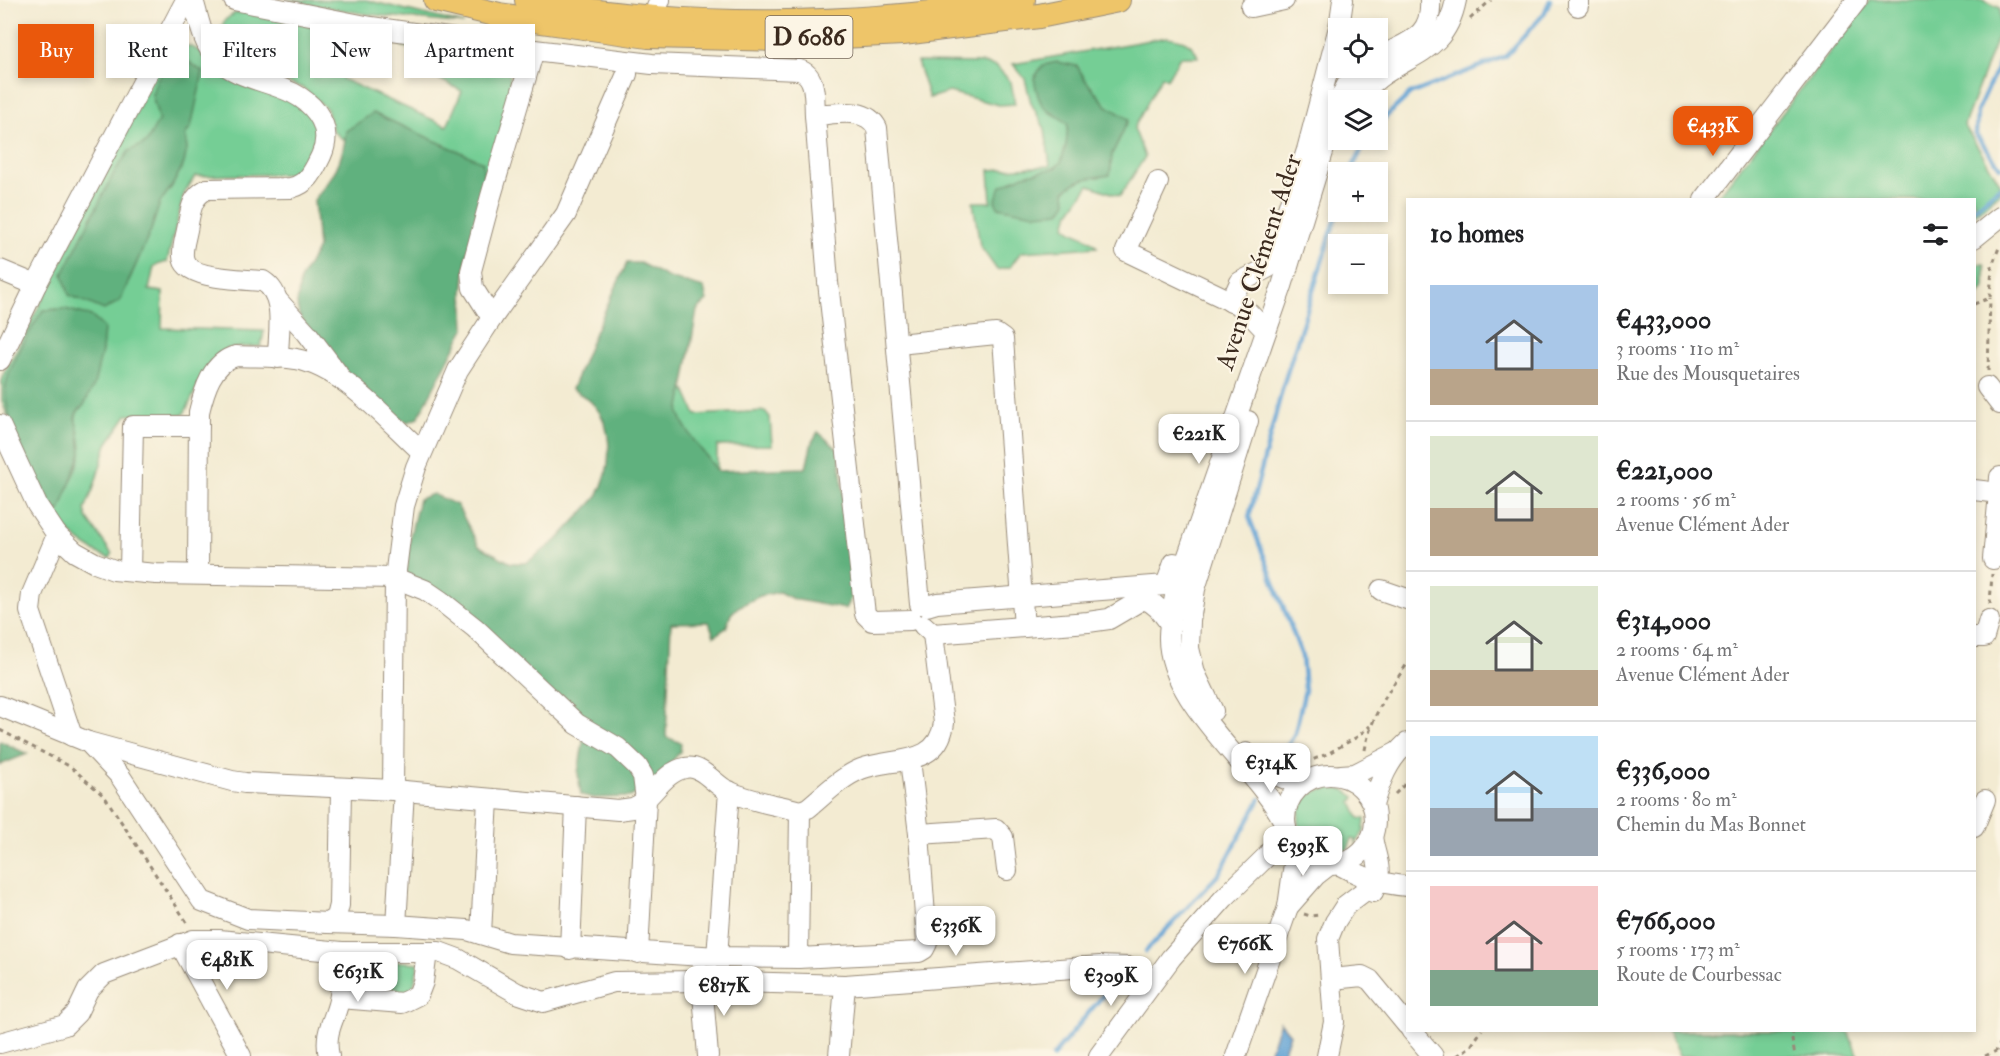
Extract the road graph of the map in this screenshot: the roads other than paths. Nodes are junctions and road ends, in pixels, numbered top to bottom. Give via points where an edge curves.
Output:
1 (186, 0) edge
2 (193, 0) edge
3 (234, 0) edge
4 (436, 0) edge
5 (527, 0) edge
6 (1023, 0) edge
7 (1118, 0) edge
8 (1284, 0) edge
9 (1343, 0) edge
10 (1430, 0) edge
11 (1456, 0) edge
12 (1857, 0) edge
13 (1251, 7) dead end
14 (1340, 18) edge
15 (404, 32) edge
16 (535, 50) edge
17 (1388, 53) edge
18 (1328, 69) edge
19 (627, 74) dead end
20 (526, 78) edge
21 (1354, 78) edge
22 (1345, 90) edge
23 (1366, 90) edge
24 (815, 115) junction
25 (1328, 137) edge
26 (1332, 150) edge
27 (1158, 182) dead end
28 (1706, 198) edge
29 (2000, 217) edge
30 (1976, 236) edge
31 (0, 270) edge
32 (36, 285) junction
33 (279, 302) junction
34 (1237, 305) junction
35 (1274, 308) junction
36 (492, 318) junction
37 (1266, 331) junction
38 (898, 344) junction
39 (278, 358) junction
40 (0, 360) edge
41 (340, 377) junction
42 (1987, 387) road end
43 (2000, 404) edge
44 (0, 425) edge
45 (199, 426) junction
46 (421, 451) junction
47 (2000, 485) edge
48 (1976, 490) edge
49 (57, 535) junction
50 (1993, 559) dead end
51 (130, 571) junction
52 (198, 574) junction
53 (395, 578) junction
54 (1171, 587) junction
55 (1114, 588) junction
56 (1382, 590) dead end
57 (1021, 596) junction
58 (1406, 599) edge
59 (1124, 609) junction
60 (923, 618) junction
61 (1989, 620) dead end
62 (1171, 625) junction
63 (1024, 627) junction
64 (1976, 637) edge
65 (1189, 648) junction
66 (0, 706) edge
67 (80, 739) junction
68 (1401, 748) edge
69 (910, 760) junction
70 (1341, 775) junction
71 (1297, 776) junction
72 (341, 788) junction
73 (398, 790) junction
74 (729, 791) junction
75 (488, 799) junction
76 (646, 800) junction
77 (1986, 800) edge
78 (1373, 805) junction
79 (576, 806) junction
80 (800, 811) junction
81 (1976, 822) edge
82 (1285, 825) junction
83 (919, 834) junction
84 (1372, 836) junction
85 (1295, 848) junction
86 (1267, 856) junction
87 (1334, 865) junction
88 (1007, 870) dead end
89 (1379, 880) junction
90 (1406, 886) edge
91 (1288, 907) junction
92 (328, 923) junction
93 (396, 925) junction
94 (482, 934) junction
95 (187, 942) junction
96 (570, 949) junction
97 (342, 952) junction
98 (427, 952) junction
99 (638, 952) junction
100 (717, 957) junction
101 (798, 958) junction
102 (1332, 979) junction
103 (1154, 980) junction
104 (702, 981) junction
105 (845, 985) junction
106 (340, 998) junction
107 (1406, 1024) edge
108 (1413, 1032) edge
109 (0, 1042) edge
110 (241, 1056) edge
111 (329, 1056) edge
112 (708, 1056) edge
113 (839, 1056) edge
114 (1099, 1056) edge
115 (1236, 1056) edge
116 (1327, 1056) edge
117 (1433, 1056) edge

1 - 32 street
2 - 33 street via 212,54 234,70 298,94 312,105 326,128 325,147 302,185 207,189 197,194 192,204 182,257 186,266 203,275 262,281 271,286
3 - 15 street
4 - 7 main road, D 6086 via 499,15 648,36 779,39 903,33 1039,16
5 - 6 main road, D 6086 via 687,20 789,21 894,16
8 - 13 street
9 - 14 street
10 - 17 street via 1427,26
11 - 23 street via 1448,24 1436,42 1378,78
12 - 28 street
16 - 24 street via 652,64 800,70 811,78
18 - 34 street via 1307,150 1269,267 1240,282
19 - 36 street via 566,214
20 - 36 street via 470,279 476,296
21 - 22 street, Avenue Clément Ader
24 - 38 street via 858,113 871,118 878,128
24 - 60 street via 828,282 865,614 872,621
25 - 35 street, Avenue Clément Ader
26 - 65 street, Avenue Clément Ader via 1195,589
27 - 34 street via 1126,251
29 - 30 street
31 - 32 street
32 - 40 street
33 - 39 street
33 - 41 street
34 - 35 street
34 - 37 street
35 - 37 street, Avenue Clément Ader
36 - 46 street via 458,370
37 - 54 street, Avenue Clément Ader
38 - 57 street via 996,334 1003,339
38 - 60 street
39 - 41 street via 310,363
39 - 45 street via 226,358 203,394
41 - 46 street
42 - 43 street
44 - 49 street via 38,505
45 - 51 street via 133,426
45 - 52 street
46 - 53 street via 404,506
47 - 48 street
47 - 50 street
49 - 51 street via 75,552 95,563
49 - 67 street via 32,594 30,610
51 - 52 street
52 - 53 street
53 - 73 street
53 - 76 street via 441,601 578,724 618,748 643,776
54 - 55 street
54 - 62 street, Avenue Clément Ader
54 - 65 street via 1183,593 1179,622 1181,640
55 - 57 street
55 - 59 street via 1126,598
56 - 58 street
57 - 60 street via 937,603
57 - 63 street
59 - 62 street via 1138,599 1150,600
59 - 63 street via 1108,619
60 - 63 street
60 - 69 street via 944,723 942,736 930,750
61 - 64 street via 1984,637
62 - 82 street, Avenue Clément Ader via 1169,636 1177,673 1196,708 1271,800
65 - 71 street, Avenue Clément Ader via 1201,689 1237,743 1261,769
66 - 67 street
67 - 72 street via 232,781
67 - 92 street via 120,776 202,901 248,919
68 - 70 street via 1355,774
68 - 78 street via 1379,783
69 - 80 street via 861,769
69 - 83 street
70 - 71 street
70 - 78 street via 1355,781
71 - 82 street via 1286,808
72 - 73 street
72 - 92 street via 339,905 336,917
73 - 75 street
73 - 93 street
74 - 76 street via 698,769 684,768
74 - 80 street
74 - 100 street
75 - 79 street
75 - 94 street
76 - 79 street via 633,808 618,810
76 - 99 street
77 - 81 street
78 - 84 street via 1376,815
79 - 96 street
80 - 101 street
82 - 85 street
82 - 86 street
83 - 88 street via 996,829 1004,837
83 - 101 street via 927,943 924,949
84 - 87 street via 1353,859
84 - 89 street
85 - 86 street
85 - 87 street via 1305,858
85 - 91 street
86 - 103 street via 1224,898
87 - 89 street
87 - 91 street via 1316,875
89 - 90 street
89 - 102 street via 1366,905 1341,914 1335,922 1328,939
91 - 115 street
92 - 93 street
93 - 94 street
94 - 96 street via 510,943
95 - 97 street via 219,940
95 - 109 street via 104,974 65,1025
95 - 110 street
96 - 99 street
97 - 98 street
97 - 106 street
98 - 104 street via 458,959 517,993 544,1002 614,982
98 - 106 street via 418,995 402,1004
99 - 100 street
100 - 101 street
102 - 107 street via 1362,976 1370,980
102 - 116 street via 1334,1022
103 - 105 street via 1127,967 1100,966
103 - 114 street
104 - 105 street
104 - 112 street
105 - 113 street
106 - 111 street via 328,1030
108 - 117 street

